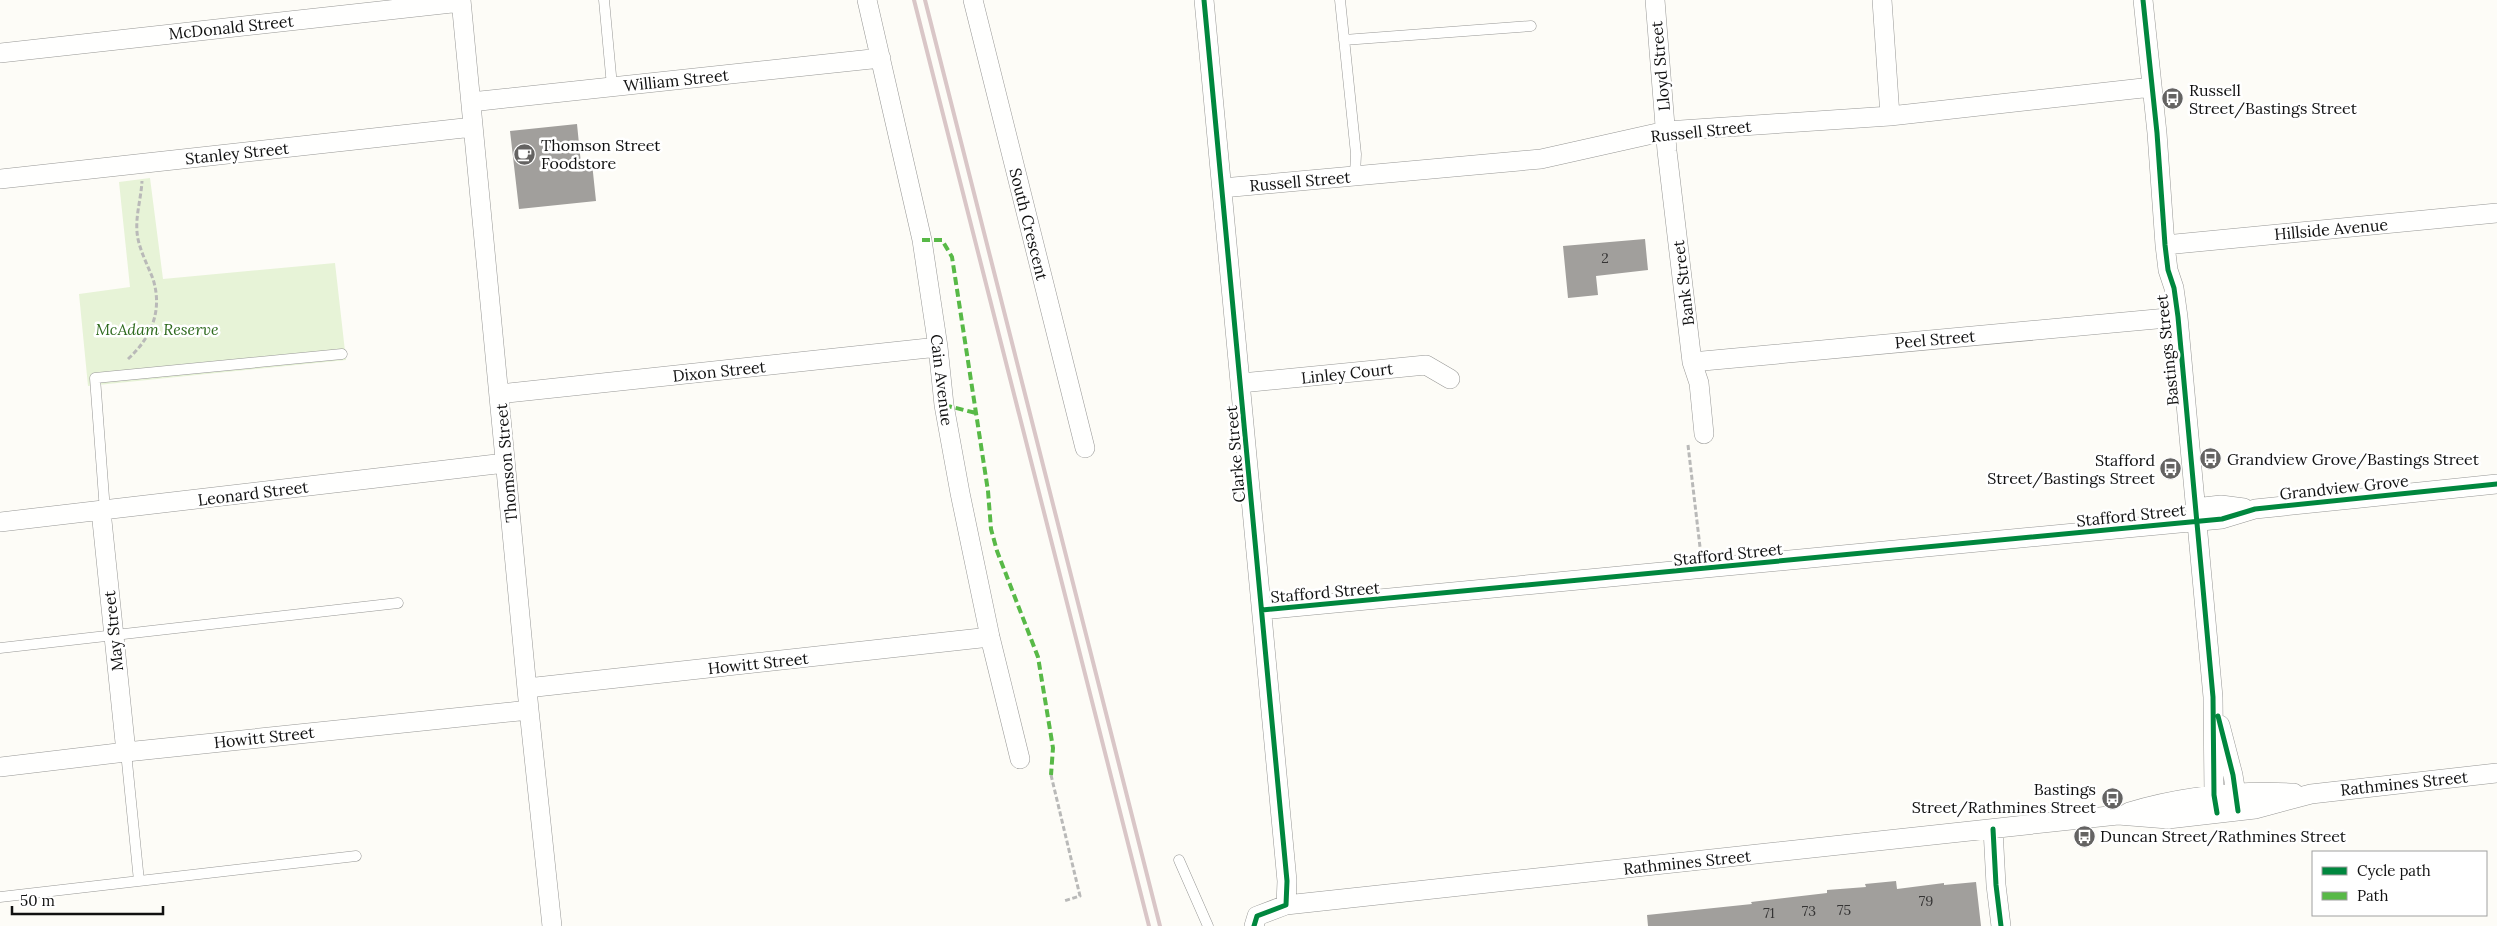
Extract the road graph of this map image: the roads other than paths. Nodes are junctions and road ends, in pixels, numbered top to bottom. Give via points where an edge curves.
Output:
1 (604, 0) edge
2 (867, 0) edge
3 (973, 0) edge
4 (1204, 0) edge
5 (1340, 0) edge
6 (1655, 0) edge
7 (1882, 0) edge
8 (2144, 0) edge
9 (461, 1) edge
10 (1530, 26) dead end
11 (1344, 40) junction
12 (0, 53) edge
13 (881, 58) junction
14 (612, 86) junction
15 (2152, 87) junction
16 (471, 102) junction
17 (1890, 116) junction
18 (474, 127) junction
19 (1666, 131) junction
20 (1355, 176) junction
21 (0, 179) edge
22 (1222, 188) junction
23 (2497, 213) edge
24 (2165, 245) junction
25 (2178, 317) junction
26 (938, 348) junction
27 (342, 354) dead end
28 (1692, 362) junction
29 (1450, 379) dead end
30 (1241, 383) junction
31 (499, 394) junction
32 (1704, 434) dead end
33 (1085, 448) dead end
34 (505, 463) junction
35 (2497, 484) edge
36 (103, 511) junction
37 (2195, 514) junction
38 (0, 522) edge
39 (398, 604) dead end
40 (1262, 610) junction
41 (114, 635) junction
42 (990, 637) junction
43 (0, 648) edge
44 (527, 688) junction
45 (2213, 697) junction
46 (529, 710) junction
47 (126, 752) junction
48 (1020, 759) dead end
49 (0, 767) edge
50 (2497, 773) edge
51 (2237, 802) junction
52 (2215, 804) junction
53 (1993, 829) junction
54 (356, 856) dead end
55 (1179, 860) dead end
56 (139, 881) junction
57 (0, 897) edge
58 (1286, 905) junction
59 (1254, 923) edge
60 (552, 926) edge
61 (1208, 926) edge
62 (2001, 926) edge

1 - 14 lane
2 - 13 street, Cain Avenue
3 - 33 street, South Crescent
4 - 22 street, Clarke Street
5 - 11 lane
6 - 19 street, Lloyd Street
7 - 17 street
8 - 15 street, Bastings Street
9 - 12 street, McDonald Street
9 - 16 street, Thomson Street
10 - 11 lane
11 - 20 lane via 1356,154
13 - 14 street, William Street
13 - 26 street, Cain Avenue via 922,240
14 - 16 street, William Street
15 - 17 street, Russell Street
15 - 24 street, Bastings Street
16 - 18 street, Thomson Street
17 - 19 street, Russell Street
18 - 21 street, Stanley Street
18 - 31 street, Thomson Street
19 - 20 street, Russell Street via 1541,160
19 - 28 street, Bank Street
20 - 22 street, Russell Street
22 - 30 street, Clarke Street
23 - 24 street, Hillside Avenue
24 - 25 street, Bastings Street
25 - 28 street, Peel Street
25 - 37 street, Bastings Street
26 - 31 street, Dixon Street
26 - 42 street, Cain Avenue via 949,434
27 - 36 lane via 95,378
28 - 32 street, Bank Street via 1699,383
29 - 30 street, Linley Court via 1426,365
30 - 40 street, Clarke Street
31 - 34 street, Thomson Street
34 - 36 street, Leonard Street
34 - 44 street, Thomson Street
35 - 37 street, Grandview Grove via 2255,509 2222,519
36 - 38 street, Leonard Street
36 - 41 street, May Street
37 - 40 street, Stafford Street
37 - 45 street, Bastings Street
39 - 41 lane
40 - 58 street, Clarke Street via 1287,881
41 - 43 lane
41 - 47 street, May Street
42 - 44 street, Howitt Street
42 - 48 street, Cain Avenue
44 - 46 street, Thomson Street
45 - 51 street, Bastings Street
45 - 52 street, Bastings Street
46 - 47 street, Howitt Street
46 - 60 street, Thomson Street
47 - 49 street, Howitt Street
47 - 56 lane
50 - 51 street, Rathmines Street
51 - 52 street, Rathmines Street
52 - 53 street, Rathmines Street via 2168,820 2118,815
53 - 58 street, Rathmines Street
53 - 62 street
54 - 56 lane
55 - 61 lane
56 - 57 lane
58 - 59 street, Rathmines Street

